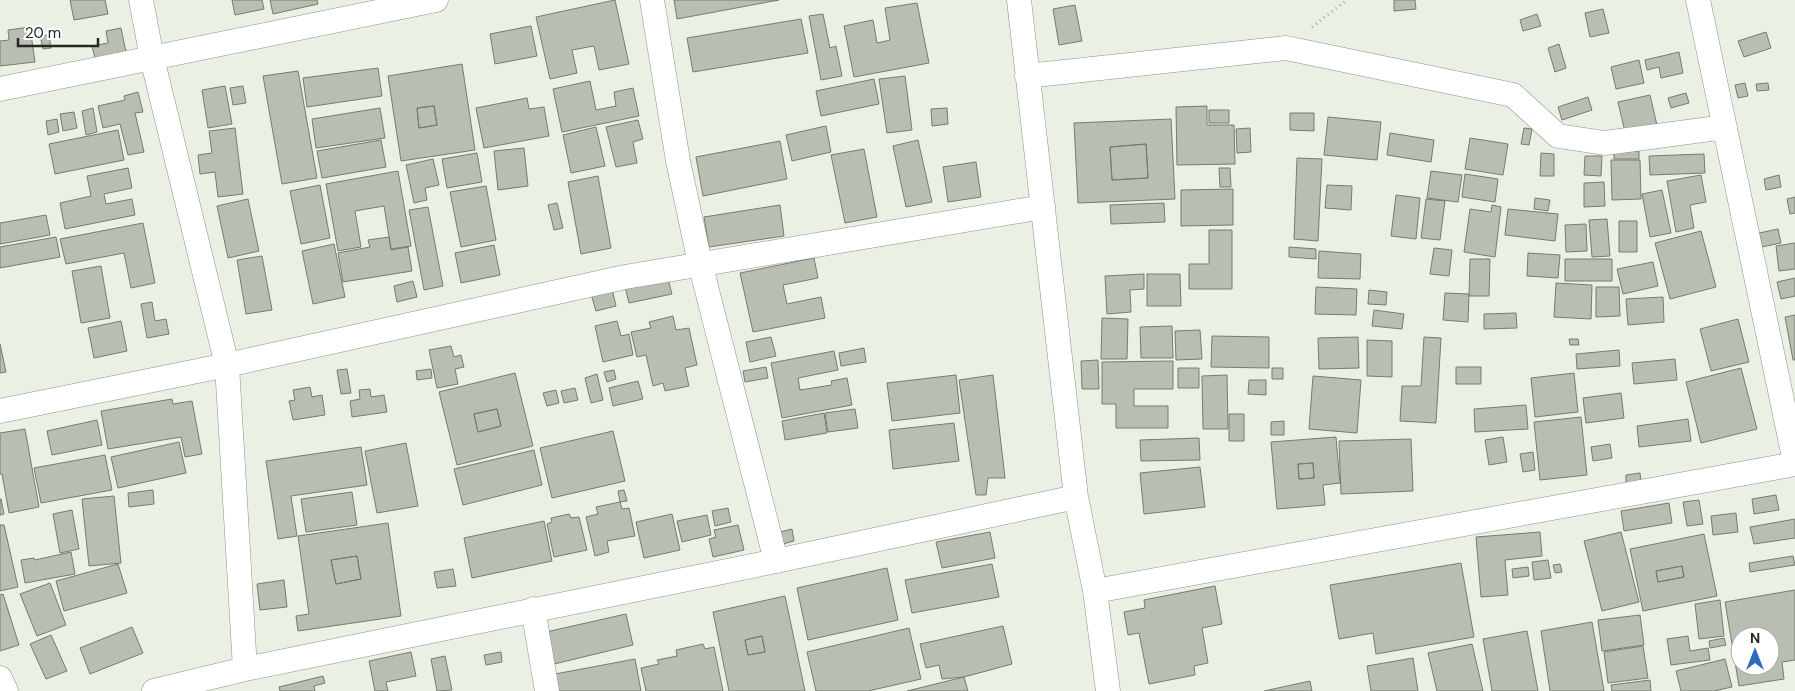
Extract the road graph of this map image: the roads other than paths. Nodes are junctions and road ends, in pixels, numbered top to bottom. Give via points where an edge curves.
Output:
1 (141, 0) edge
2 (436, 0) edge
3 (652, 0) edge
4 (1019, 0) edge
5 (1698, 0) edge
6 (152, 58) junction
7 (1027, 76) junction
8 (0, 88) edge
9 (1725, 127) junction
10 (1043, 207) junction
11 (700, 263) junction
12 (227, 365) junction
13 (0, 411) edge
14 (1795, 463) edge
15 (1076, 496) junction
16 (776, 561) junction
17 (1095, 591) junction
18 (533, 609) junction
19 (246, 669) junction
20 (0, 678) edge
21 (181, 687) edge
22 (6, 691) edge
23 (154, 691) edge
24 (547, 691) edge
25 (1108, 691) edge

1 - 6 street
2 - 6 street
3 - 11 street via 678,161
4 - 7 street
5 - 9 street
6 - 8 street
6 - 12 street
7 - 9 street via 1286,48 1513,95 1558,136 1605,143
7 - 10 street
9 - 14 street
10 - 11 street
10 - 15 street
11 - 12 street
11 - 16 street
12 - 13 street
12 - 19 street
14 - 17 street
15 - 16 street
15 - 17 street
16 - 18 street
17 - 25 street
18 - 19 street
18 - 24 street
19 - 21 street
20 - 22 street
21 - 23 street

